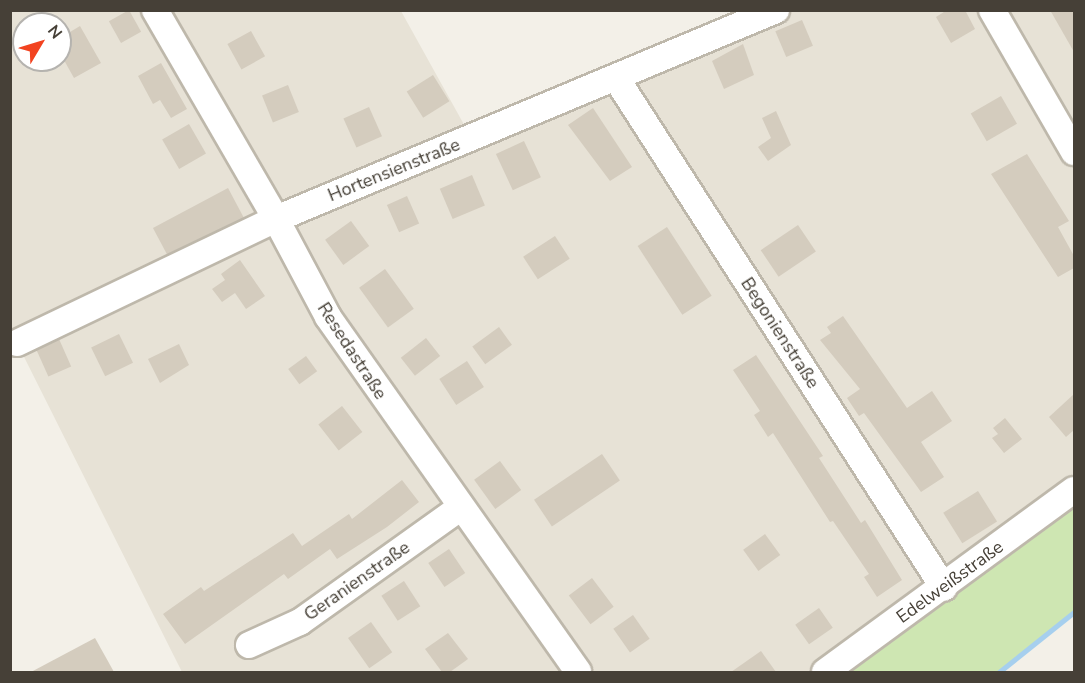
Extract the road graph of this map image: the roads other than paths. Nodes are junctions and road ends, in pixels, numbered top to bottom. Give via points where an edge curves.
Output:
1 (155, 10) edge
2 (776, 10) edge
3 (992, 10) edge
4 (616, 78) junction
5 (1074, 152) edge
6 (276, 219) junction
7 (16, 343) dead end
8 (1074, 490) edge
9 (460, 508) junction
10 (944, 588) junction
11 (249, 645) dead end
12 (578, 672) edge
13 (825, 672) edge

1 - 6 street, Resedastraße
2 - 4 street, Hortensienstraße
3 - 5 street
4 - 6 street, Hortensienstraße
4 - 10 street, Begonienstraße
6 - 7 street, Hortensienstraße
6 - 9 street, Resedastraße via 328,317
8 - 10 street, Edelweißstraße
9 - 11 street, Geranienstraße via 300,622
9 - 12 street, Resedastraße
10 - 13 street, Edelweißstraße

